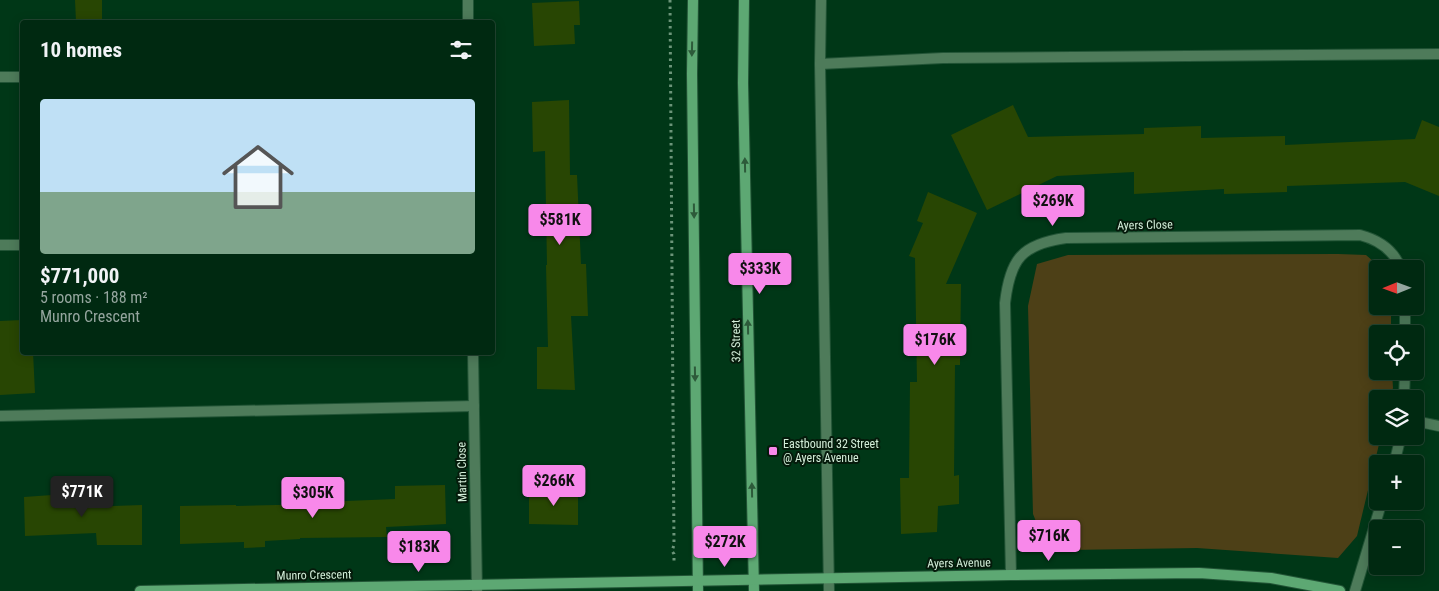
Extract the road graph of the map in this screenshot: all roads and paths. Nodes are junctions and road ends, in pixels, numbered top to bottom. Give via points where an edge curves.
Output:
1 (468, 0) edge
2 (670, 0) edge
3 (693, 0) edge
4 (744, 0) edge
5 (821, 0) edge
6 (468, 20) edge
7 (1439, 54) edge
8 (820, 64) junction
9 (0, 77) edge
10 (20, 77) edge
11 (0, 245) edge
12 (20, 245) edge
13 (1396, 260) edge
14 (473, 355) edge
15 (474, 406) junction
16 (0, 416) edge
17 (1424, 423) edge
18 (1439, 426) edge
19 (1379, 510) edge
20 (674, 554) dead end
21 (1011, 575) junction
22 (829, 578) junction
23 (754, 580) junction
24 (698, 586) edge
25 (477, 588) edge
26 (140, 591) edge
27 (754, 591) edge
28 (830, 591) edge
29 (1340, 591) edge
30 (1355, 591) edge

1 - 6 street
2 - 20 path
3 -> 24 street
23 -> 4 street, 32 Street
5 - 8 street
7 - 8 street via 943,58
8 - 22 street
9 - 10 street
11 - 12 street
13 - 21 street, Ayers Close via 1384,246 1370,238 1353,235 1066,238 1030,248 1017,261 1008,282 1005,303
14 - 15 street, Martin Close
15 - 16 street
15 - 25 street, Martin Close
17 - 18 street
19 - 30 street
21 - 22 street, Ayers Avenue
21 - 29 street, Ayers Avenue via 1199,573 1271,578
22 - 23 street, Ayers Avenue
22 - 28 street
23 - 24 street, Ayers Avenue
23 - 27 street, 32 Street
24 - 25 street, Munro Crescent
25 - 26 street, Munro Crescent

